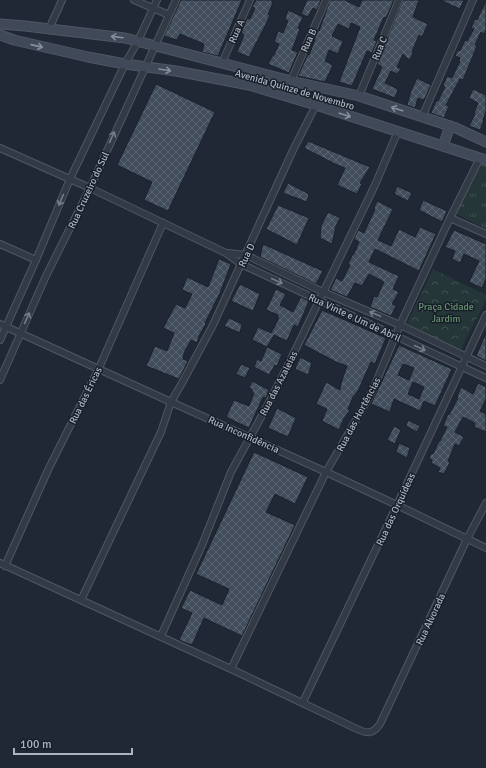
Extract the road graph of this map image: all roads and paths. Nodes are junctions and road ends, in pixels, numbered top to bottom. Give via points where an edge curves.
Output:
1 (62, 0) edge
2 (134, 0) edge
3 (157, 0) edge
4 (176, 0) edge
5 (250, 0) edge
6 (326, 0) edge
7 (399, 0) edge
8 (472, 0) edge
9 (153, 8) junction
10 (169, 15) junction
11 (0, 24) edge
12 (49, 29) junction
13 (0, 35) edge
14 (138, 41) junction
15 (155, 46) junction
16 (125, 64) junction
17 (226, 64) junction
18 (145, 66) junction
19 (228, 81) junction
20 (290, 81) junction
21 (359, 96) junction
22 (316, 105) junction
23 (422, 117) junction
24 (450, 126) junction
25 (398, 131) junction
26 (486, 142) edge
27 (444, 146) junction
28 (0, 148) edge
29 (483, 159) edge
30 (70, 179) junction
31 (90, 188) junction
32 (450, 218) junction
33 (163, 223) junction
34 (486, 234) edge
35 (0, 244) edge
36 (226, 253) junction
37 (246, 255) junction
38 (36, 260) junction
39 (242, 264) junction
40 (324, 292) junction
41 (319, 301) junction
42 (486, 315) edge
43 (0, 324) edge
44 (400, 325) junction
45 (6, 326) junction
46 (21, 334) junction
47 (396, 336) junction
48 (0, 340) edge
49 (466, 357) junction
50 (486, 366) edge
51 (462, 367) junction
52 (99, 368) junction
53 (486, 378) edge
54 (0, 380) edge
55 (171, 402) junction
56 (250, 437) junction
57 (326, 472) junction
58 (486, 503) edge
59 (397, 505) junction
60 (467, 539) junction
61 (486, 548) edge
62 (2, 564) edge
63 (82, 600) junction
64 (161, 636) junction
65 (232, 669) junction
66 (303, 702) junction

1 - 12 street
2 - 9 street
3 - 9 street, Rua Cruzeiro do Sul
4 - 10 street, Rua Cruzeiro do Sul
5 - 17 street, Rua A
6 - 20 street, Rua B
7 - 21 street, Rua C
8 - 23 street
9 - 10 street
9 - 14 street, Rua Cruzeiro do Sul
10 - 15 street, Rua Cruzeiro do Sul
11 - 12 main road, Avenida Quinze de Novembro
14 -> 12 main road, Avenida Quinze de Novembro
13 -> 16 main road, Avenida Quinze de Novembro
14 - 15 main road, Avenida Quinze de Novembro
14 - 16 street, Rua Cruzeiro do Sul
15 - 17 main road, Avenida Quinze de Novembro
15 - 18 street, Rua Cruzeiro do Sul
16 - 18 main road, Avenida Quinze de Novembro
16 - 30 street, Rua Cruzeiro do Sul
17 - 19 main road
17 - 20 main road, Avenida Quinze de Novembro
18 -> 19 main road, Avenida Quinze de Novembro
31 -> 18 street, Rua Cruzeiro do Sul
19 - 22 main road, Avenida Quinze de Novembro
20 - 21 main road, Avenida Quinze de Novembro
23 -> 21 main road, Avenida Quinze de Novembro
22 -> 25 main road, Avenida Quinze de Novembro
22 - 37 street, Rua D
23 - 24 main road, Avenida Quinze de Novembro
24 - 26 main road, Avenida Quinze de Novembro
24 - 27 main road
25 - 27 main road, Avenida Quinze de Novembro
25 - 40 street, Rua das Azaleias
27 - 29 main road, Avenida Quinze de Novembro
28 - 30 street, Rua Vinte e Um de Abril
29 - 32 street, Rua das Hortências
30 - 31 street, Rua Vinte e Um de Abril
30 -> 38 street, Rua Cruzeiro do Sul
31 - 33 street, Rua Vinte e Um de Abril
46 -> 31 street, Rua Cruzeiro do Sul via 46,276
32 - 34 street
32 - 44 street, Rua das Hortências
33 - 36 street, Rua Vinte e Um de Abril
33 - 52 street, Rua das Éricas
35 - 38 street
36 - 37 street, Rua Vinte e Um de Abril
36 - 39 street, Rua Vinte e Um de Abril
37 - 39 street, Rua D
37 - 40 street, Rua Vinte e Um de Abril
38 - 45 street, Rua Cruzeiro do Sul
39 -> 41 street, Rua Vinte e Um de Abril
39 - 55 street, Rua D via 213,325
40 - 41 street, Rua das Azaleias
44 -> 40 street, Rua Vinte e Um de Abril
41 - 47 street, Rua Vinte e Um de Abril
41 - 56 street, Rua das Azaleias
42 - 49 street, Rua das Orquídeas
43 - 45 street, Rua Inconfidência
44 - 47 street, Rua das Hortências
44 - 49 street, Rua Vinte e Um de Abril
45 - 46 street, Rua Inconfidência
45 - 48 street, Rua Cruzeiro do Sul
46 - 52 street, Rua Inconfidência
46 - 54 street, Rua Cruzeiro do Sul
47 -> 51 street, Rua Vinte e Um de Abril
47 - 57 street, Rua das Hortências via 371,394
49 - 50 street, Rua Vinte e Um de Abril
49 - 51 street, Rua das Orquídeas
51 - 53 street, Rua Vinte e Um de Abril
51 - 59 street, Rua das Orquídeas
52 - 55 street, Rua Inconfidência
52 - 62 street, Rua das Éricas
55 - 56 street, Rua Inconfidência
55 - 63 street, Rua D via 161,432
56 - 57 street, Rua Inconfidência
56 - 64 street, Rua das Azaleias via 231,472
57 - 59 street, Rua Inconfidência
57 - 65 street, Rua das Hortências
58 - 60 street, Rua Alvorada
59 - 60 street, Rua Inconfidência
59 - 66 street, Rua das Orquídeas
60 - 61 street, Rua Inconfidência
60 - 66 street, Rua Alvorada via 377,728 367,733
62 - 63 street
63 - 64 street
64 - 65 street
65 - 66 street

